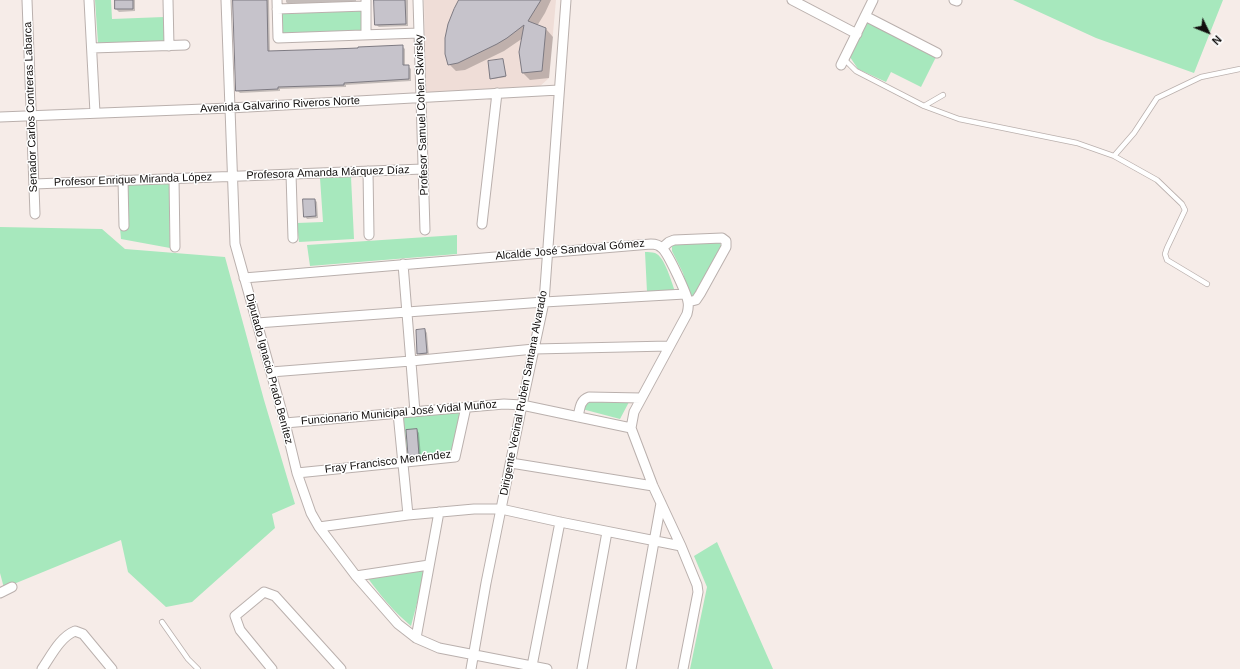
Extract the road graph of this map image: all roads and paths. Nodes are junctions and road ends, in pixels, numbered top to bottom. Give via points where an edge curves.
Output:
1 (27, 0) edge
2 (89, 0) edge
3 (168, 0) edge
4 (226, 0) edge
5 (418, 0) edge
6 (566, 0) edge
7 (792, 0) edge
8 (873, 0) edge
9 (366, 3) edge
10 (277, 5) edge
11 (865, 16) junction
12 (419, 32) junction
13 (857, 34) junction
14 (366, 35) junction
15 (169, 46) junction
16 (185, 46) dead end
17 (92, 48) junction
18 (938, 53) dead end
19 (843, 62) joint
20 (1240, 70) edge
21 (559, 90) junction
22 (497, 93) junction
23 (943, 95) dead end
24 (421, 97) junction
25 (924, 106) junction
26 (230, 108) junction
27 (96, 113) junction
28 (31, 116) junction
29 (0, 117) edge
30 (1114, 156) junction
31 (423, 169) junction
32 (368, 171) junction
33 (291, 174) junction
34 (232, 176) junction
35 (174, 178) junction
36 (123, 180) junction
37 (34, 184) junction
38 (35, 214) dead end
39 (482, 224) dead end
40 (124, 226) dead end
41 (426, 230) dead end
42 (369, 235) dead end
43 (293, 238) dead end
44 (175, 247) dead end
45 (662, 248) junction
46 (548, 252) junction
47 (403, 264) junction
48 (244, 278) junction
49 (1207, 284) dead end
50 (687, 298) junction
51 (544, 302) junction
52 (407, 312) junction
53 (257, 323) junction
54 (669, 346) junction
55 (534, 349) junction
56 (411, 361) junction
57 (271, 372) junction
58 (641, 398) junction
59 (522, 405) junction
60 (466, 407) junction
61 (415, 412) junction
62 (398, 414) junction
63 (578, 417) junction
64 (285, 423) junction
65 (631, 428) junction
66 (404, 462) junction
67 (511, 463) junction
68 (297, 473) junction
69 (653, 486) junction
70 (661, 503) junction
71 (501, 509) junction
72 (439, 512) junction
73 (408, 515) junction
74 (560, 522) junction
75 (319, 527) junction
76 (607, 532) junction
77 (654, 541) junction
78 (681, 546) junction
79 (429, 565) junction
80 (356, 576) junction
81 (12, 587) dead end
82 (0, 593) edge
83 (162, 622) dead end
84 (416, 638) junction
85 (474, 655) junction
86 (532, 666) junction
87 (42, 669) edge
88 (112, 669) edge
89 (198, 669) edge
90 (272, 669) edge
91 (341, 669) edge
92 (471, 669) edge
93 (547, 669) edge
94 (582, 669) edge
95 (631, 669) edge
96 (683, 669) edge

1 - 28 street, Senador Carlos Contreras Labarca
2 - 17 street
3 - 15 street
4 - 26 street, Diputado Ignacio Prado Benítez
5 - 12 street, Profesor Samuel Cohen Skvirsky
6 - 21 street, Dirigente Vecinal Rubén Santana Alvarado
7 - 13 street
8 - 11 street
9 - 10 street
9 - 14 street
10 - 14 street via 278,38
11 - 13 street
11 - 18 street
12 - 14 street
12 - 24 street, Profesor Samuel Cohen Skvirsky
13 - 19 street
15 - 16 street
15 - 17 street
17 - 27 street
19 - 25 lane
20 - 30 lane via 1201,77 1157,98 1134,133
21 - 22 street, Avenida Galvarino Riveros Norte
21 - 46 street, Dirigente Vecinal Rubén Santana Alvarado
22 - 24 street, Avenida Galvarino Riveros Norte
22 - 39 street
23 - 25 lane
24 - 26 street, Avenida Galvarino Riveros Norte
24 - 31 street, Profesor Samuel Cohen Skvirsky
25 - 30 lane via 959,119 1076,143
26 - 27 street, Avenida Galvarino Riveros Norte
26 - 34 street, Diputado Ignacio Prado Benítez
27 - 28 street, Avenida Galvarino Riveros Norte
28 - 29 street, Avenida Galvarino Riveros Norte
28 - 37 street, Senador Carlos Contreras Labarca
30 - 49 lane via 1157,180 1182,204 1185,210 1165,254 1167,260
31 - 32 street, Profesora Amanda Márquez Díaz
31 - 41 street, Profesor Samuel Cohen Skvirsky
32 - 33 street, Profesora Amanda Márquez Díaz
32 - 42 street
33 - 34 street, Profesora Amanda Márquez Díaz
33 - 43 street
34 - 35 street, Profesor Enrique Miranda López
34 - 48 street, Diputado Ignacio Prado Benítez via 235,244
35 - 36 street, Profesor Enrique Miranda López
35 - 44 street
36 - 37 street, Profesor Enrique Miranda López
36 - 40 street
37 - 38 street, Senador Carlos Contreras Labarca
45 - 46 street, Alcalde José Sandoval Gómez via 651,244
45 - 50 street
45 - 50 street via 674,240 722,238 726,241 726,247 696,300
46 - 47 street, Alcalde José Sandoval Gómez
46 - 51 street, Dirigente Vecinal Rubén Santana Alvarado
47 - 48 street, Alcalde José Sandoval Gómez
47 - 52 street
48 - 53 street, Diputado Ignacio Prado Benítez
50 - 51 street
50 - 54 street via 687,314
51 - 52 street
51 - 55 street, Dirigente Vecinal Rubén Santana Alvarado
52 - 53 street
52 - 56 street
53 - 57 street, Diputado Ignacio Prado Benítez
54 - 55 street
54 - 58 street
55 - 56 street
55 - 59 street, Dirigente Vecinal Rubén Santana Alvarado
56 - 57 street
56 - 61 street
57 - 64 street, Diputado Ignacio Prado Benítez
58 - 63 street via 589,396 581,403
58 - 65 street via 634,412
59 - 60 street, Funcionario Municipal José Vidal Muñoz
59 - 63 street, Funcionario Municipal José Vidal Muñoz
59 - 67 street, Dirigente Vecinal Rubén Santana Alvarado
60 - 61 street, Funcionario Municipal José Vidal Muñoz
60 - 66 street, Fray Francisco Menéndez via 455,457
61 - 62 street, Funcionario Municipal José Vidal Muñoz
62 - 64 street, Funcionario Municipal José Vidal Muñoz
62 - 66 street
63 - 65 street, Funcionario Municipal José Vidal Muñoz
64 - 68 street, Diputado Ignacio Prado Benítez
65 - 69 street
66 - 68 street, Fray Francisco Menéndez
66 - 73 street
67 - 69 street
67 - 71 street, Dirigente Vecinal Rubén Santana Alvarado
68 - 75 street, Diputado Ignacio Prado Benítez via 311,513
69 - 70 street
70 - 77 street
70 - 78 street
71 - 72 street
71 - 74 street
71 - 85 street, Dirigente Vecinal Rubén Santana Alvarado
72 - 73 street
72 - 79 street
73 - 75 street
74 - 76 street
74 - 86 street
75 - 80 street, Diputado Ignacio Prado Benítez
76 - 77 street
76 - 94 street
77 - 78 street
77 - 95 street
78 - 96 street via 698,588
79 - 80 street
79 - 84 street
80 - 84 street, Diputado Ignacio Prado Benítez via 398,624
81 - 82 street
83 - 89 lane
84 - 85 street, Diputado Ignacio Prado Benítez via 439,648
85 - 86 street
85 - 92 street, Dirigente Vecinal Rubén Santana Alvarado
86 - 93 street
87 - 88 street via 68,634 75,631 83,634
90 - 91 street via 240,630 235,616 264,592 275,596

